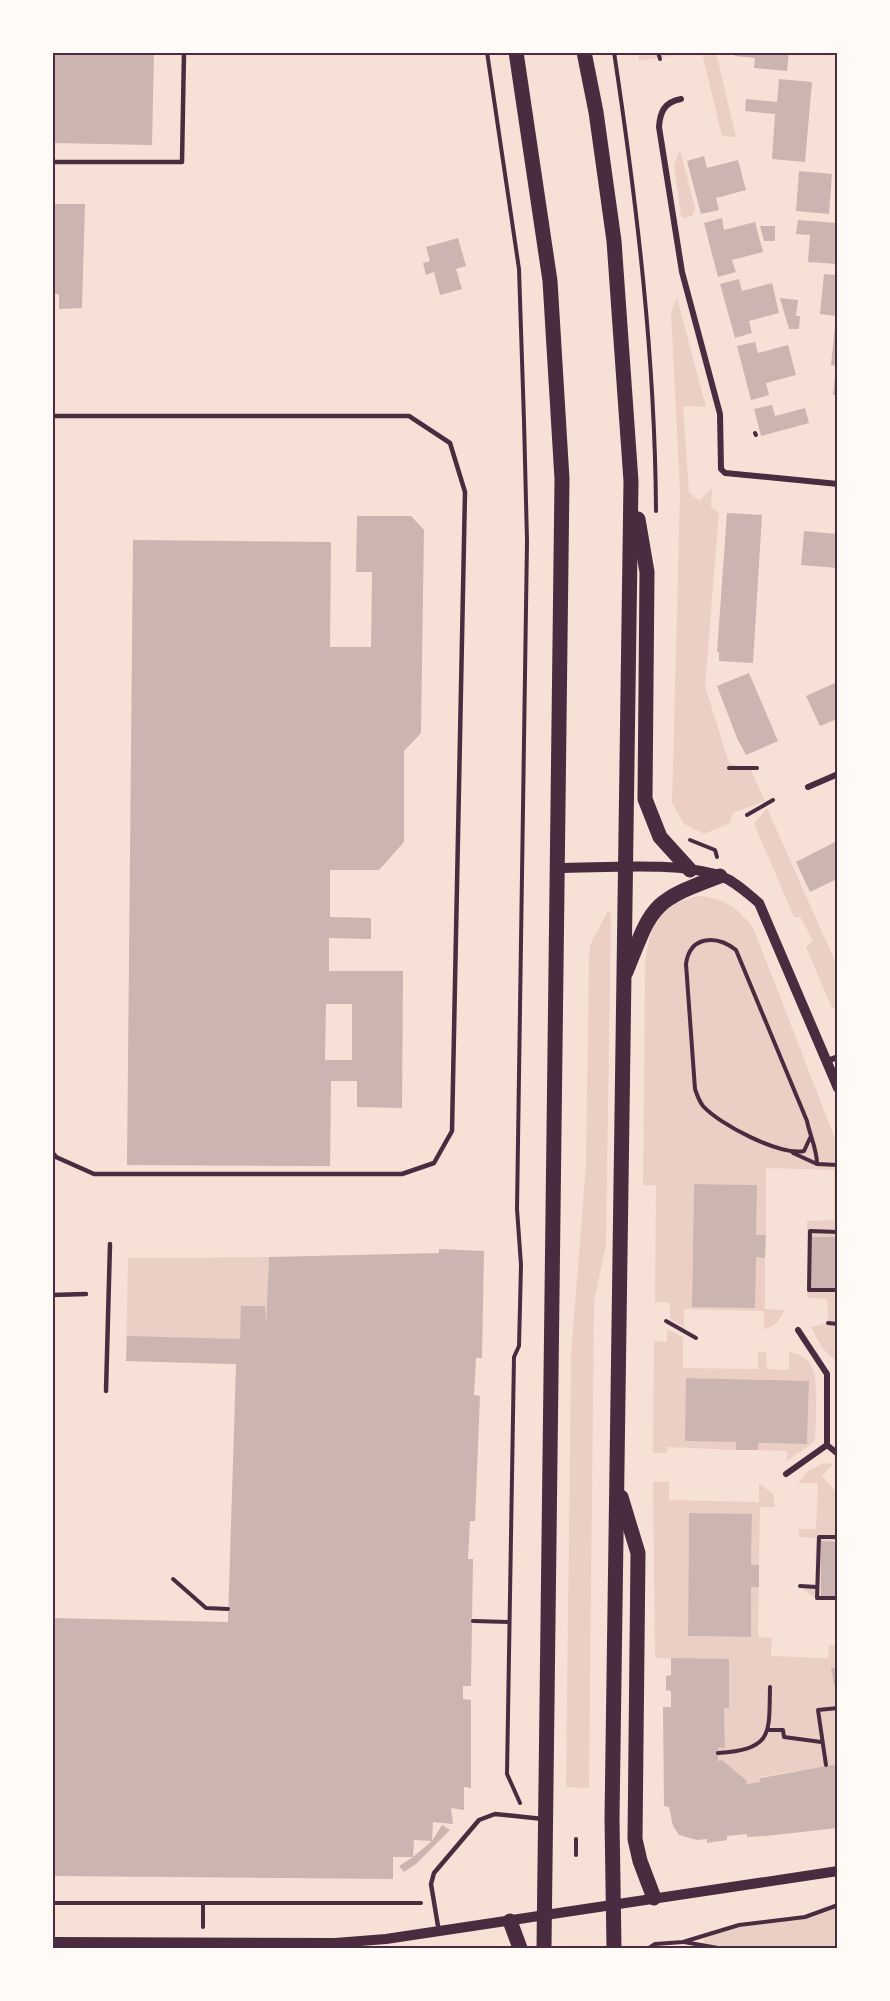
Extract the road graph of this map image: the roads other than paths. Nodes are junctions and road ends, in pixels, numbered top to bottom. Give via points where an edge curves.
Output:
1 (184, 52) edge
2 (516, 52) edge
3 (584, 52) edge
4 (681, 99) dead end
5 (52, 162) edge
6 (52, 416) edge
7 (632, 481) junction
8 (837, 484) edge
9 (837, 774) edge
10 (808, 787) dead end
11 (558, 868) junction
12 (625, 869) junction
13 (690, 870) junction
14 (720, 876) junction
15 (622, 982) junction
16 (832, 1059) edge
17 (837, 1088) edge
18 (52, 1152) edge
19 (110, 1244) dead end
20 (86, 1294) dead end
21 (52, 1295) edge
22 (798, 1330) dead end
23 (106, 1391) dead end
24 (826, 1445) junction
25 (837, 1454) edge
26 (786, 1474) dead end
27 (617, 1483) junction
28 (545, 1820) junction
29 (837, 1871) edge
30 (654, 1898) junction
31 (613, 1904) junction
32 (544, 1914) junction
33 (510, 1921) junction
34 (440, 1932) junction
35 (52, 1942) edge
36 (520, 1948) edge
37 (544, 1948) edge
38 (614, 1948) edge

1 - 5 lane via 182,162
2 - 11 main road via 548,267 562,479
3 - 7 main road via 614,241
4 - 8 street via 665,106 659,127 682,272 720,414 720,465 725,473
6 - 18 lane via 409,416 450,443 465,492 452,1131 434,1164 402,1174 94,1174
7 - 12 main road
7 - 13 main road via 647,572 645,799 660,837
9 - 10 street
11 - 12 street
11 - 28 main road
12 - 13 street
12 - 15 main road
13 - 14 street
14 - 15 main road via 677,892 658,905 645,923
14 - 16 street via 759,903
15 - 27 main road
16 - 17 street
19 - 23 lane
20 - 21 lane
22 - 24 street via 827,1374
24 - 25 street
24 - 26 street
27 - 30 main road via 638,1553 635,1839
27 - 31 main road
28 - 32 main road
28 - 34 lane via 495,1814 479,1820 434,1873 431,1884
29 - 30 street
30 - 31 street
31 - 32 street
31 - 38 main road
32 - 33 street
32 - 37 main road
33 - 34 street
33 - 36 main road
34 - 35 street via 335,1943

